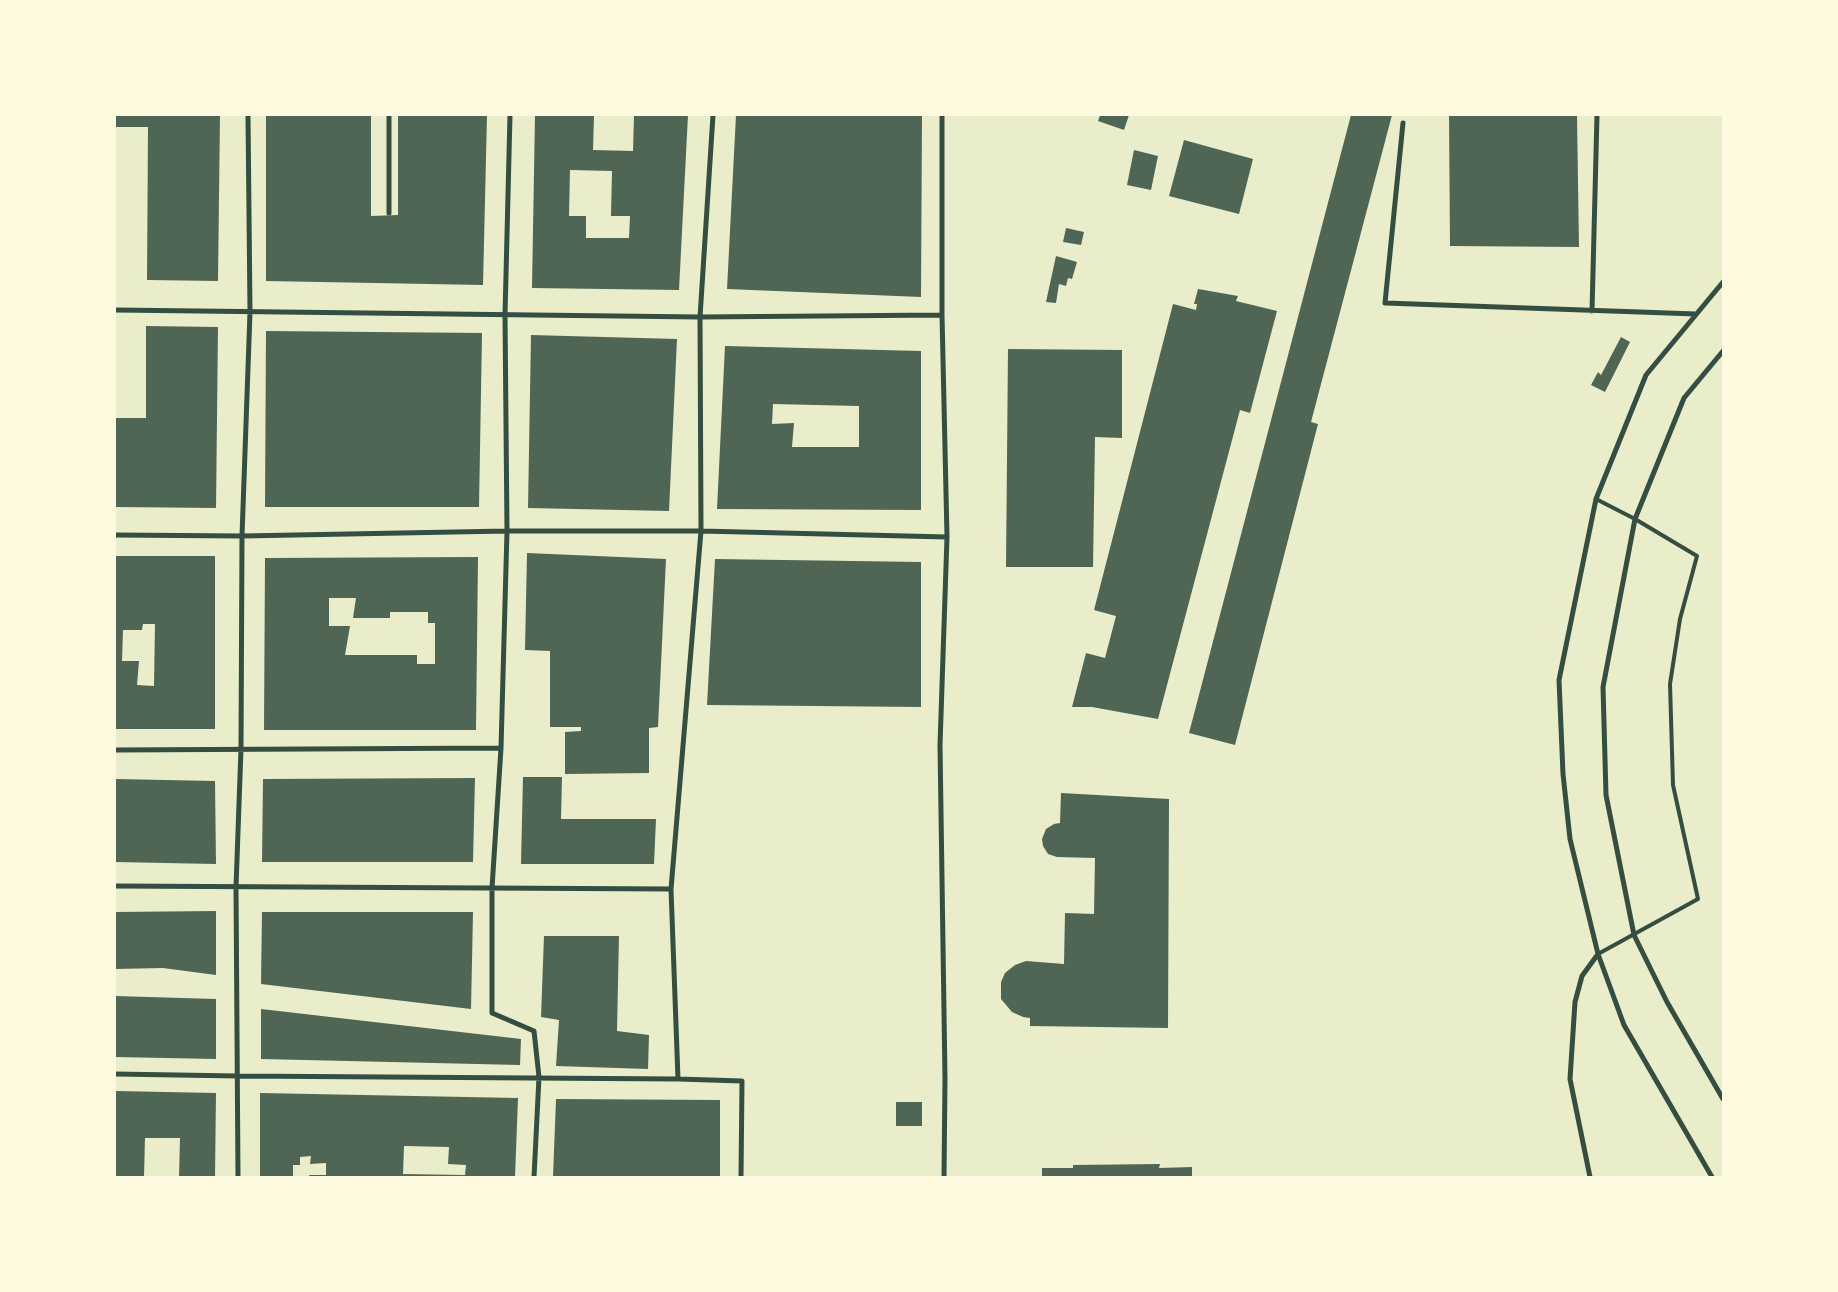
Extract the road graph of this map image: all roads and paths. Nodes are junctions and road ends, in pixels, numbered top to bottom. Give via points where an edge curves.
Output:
1 (248, 115) edge
2 (389, 115) edge
3 (510, 115) edge
4 (713, 115) edge
5 (942, 115) edge
6 (1597, 115) edge
7 (1403, 123) dead end
8 (390, 213) dead end
9 (1723, 282) edge
10 (115, 310) edge
11 (1592, 311) junction
12 (250, 312) junction
13 (1696, 314) junction
14 (505, 315) junction
15 (942, 315) junction
16 (700, 317) junction
17 (1723, 351) edge
18 (1596, 499) junction
19 (1635, 519) junction
20 (701, 530) junction
21 (507, 531) junction
22 (115, 535) edge
23 (242, 536) junction
24 (947, 537) junction
25 (501, 748) junction
26 (240, 749) junction
27 (115, 750) edge
28 (115, 886) edge
29 (236, 887) junction
30 (492, 888) junction
31 (671, 889) junction
32 (1634, 935) junction
33 (1598, 954) junction
34 (115, 1074) edge
35 (238, 1076) junction
36 (539, 1077) junction
37 (678, 1079) junction
38 (1723, 1098) edge
39 (238, 1177) edge
40 (534, 1177) edge
41 (741, 1177) edge
42 (944, 1177) edge
43 (1590, 1177) edge
44 (1712, 1177) edge

1 - 12 street
2 - 8 street
3 - 14 street
4 - 16 street
5 - 15 street
6 - 11 street
7 - 11 street via 1385,303
9 - 13 street
10 - 12 street
11 - 13 street
12 - 14 street
12 - 23 street
13 - 18 street via 1646,375
14 - 16 street
14 - 21 street
15 - 16 street
15 - 24 street
16 - 20 street
17 - 19 street via 1684,398
18 - 19 lane
18 - 33 street via 1560,680 1563,774 1570,839
19 - 32 street via 1603,687 1606,795
19 - 32 lane via 1697,556 1680,620 1670,684 1673,785 1698,899
20 - 21 street
20 - 24 street
20 - 31 street
21 - 23 street
21 - 25 street
22 - 23 street
23 - 26 street
24 - 42 street via 940,745
25 - 26 street
25 - 30 street
26 - 27 street
26 - 29 street
28 - 29 street
29 - 30 street
29 - 35 street
30 - 31 street
30 - 36 street via 492,1013 534,1031
31 - 37 street
32 - 33 lane
32 - 38 street via 1667,1002
33 - 43 street via 1582,976 1575,1002 1570,1079
33 - 44 street via 1624,1025
34 - 35 street
35 - 36 street
35 - 39 street
36 - 37 street
36 - 40 street
37 - 41 street via 742,1080

